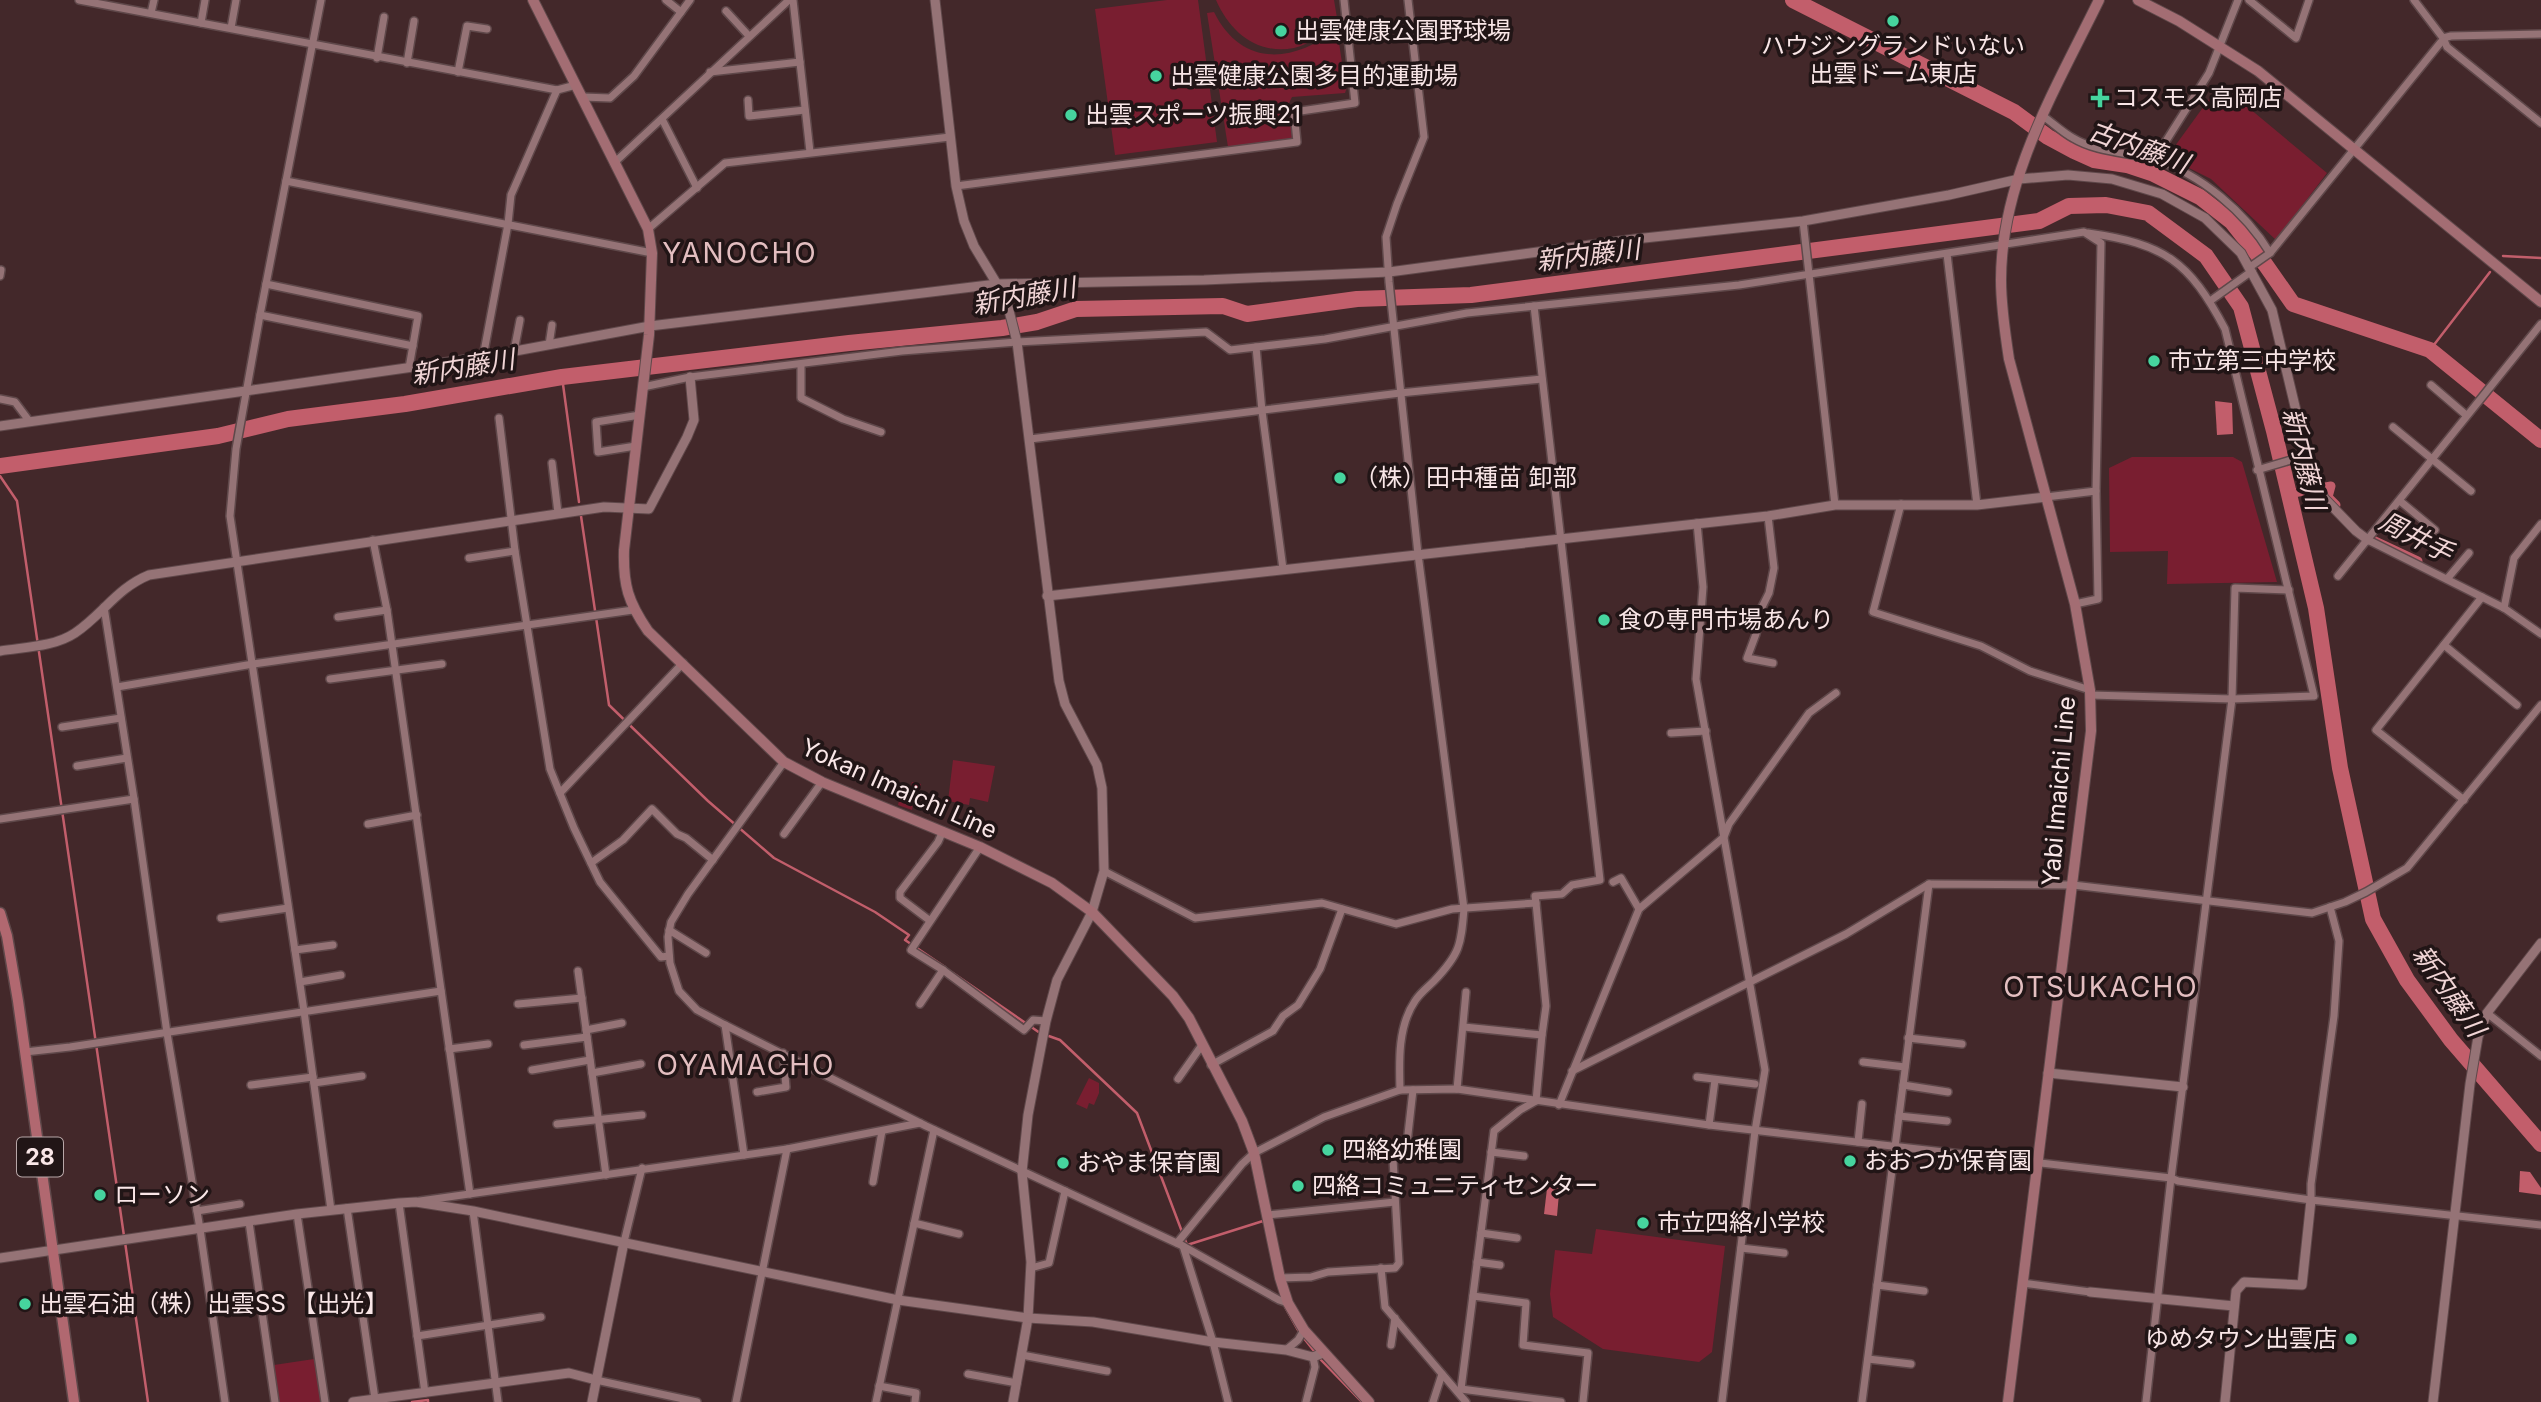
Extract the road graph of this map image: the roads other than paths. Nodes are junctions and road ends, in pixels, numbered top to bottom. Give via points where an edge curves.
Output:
1 (79, 0) edge
2 (154, 0) edge
3 (205, 0) edge
4 (236, 0) edge
5 (321, 0) edge
6 (533, 0) edge
7 (666, 0) edge
8 (690, 0) edge
9 (791, 0) edge
10 (934, 0) edge
11 (1344, 0) edge
12 (1408, 0) edge
13 (2099, 0) edge
14 (2138, 0) edge
15 (2238, 0) edge
16 (2249, 0) edge
17 (2309, 0) edge
18 (2414, 0) edge
19 (726, 11) dead end
20 (681, 12) junction
21 (151, 13) junction
22 (384, 17) dead end
23 (414, 21) dead end
24 (201, 23) junction
25 (231, 28) junction
26 (486, 29) dead end
27 (2541, 34) edge
28 (749, 36) junction
29 (2444, 39) junction
30 (313, 43) junction
31 (2221, 46) junction
32 (377, 58) junction
33 (800, 62) junction
34 (407, 63) junction
35 (458, 72) junction
36 (710, 72) junction
37 (576, 85) junction
38 (557, 90) junction
39 (582, 97) junction
40 (748, 100) dead end
41 (805, 110) junction
42 (2043, 116) junction
43 (662, 119) junction
44 (2541, 123) edge
45 (950, 137) junction
46 (2356, 149) junction
47 (810, 152) junction
48 (2154, 160) junction
49 (614, 163) junction
50 (2018, 179) junction
51 (286, 181) junction
52 (956, 186) junction
53 (697, 188) junction
54 (1803, 221) junction
55 (508, 224) junction
56 (648, 229) junction
57 (2084, 232) junction
58 (2004, 246) junction
59 (652, 253) junction
60 (2270, 253) junction
61 (1947, 254) junction
62 (2251, 269) junction
63 (1810, 274) junction
64 (1389, 277) junction
65 (266, 284) junction
66 (997, 284) junction
67 (2210, 301) junction
68 (2541, 302) edge
69 (1534, 306) junction
70 (260, 315) junction
71 (520, 320) dead end
72 (1392, 323) junction
73 (2541, 324) edge
74 (552, 325) dead end
75 (649, 330) junction
76 (1017, 342) junction
77 (549, 345) junction
78 (413, 346) junction
79 (1256, 347) junction
80 (514, 351) junction
81 (483, 357) junction
82 (801, 365) junction
83 (409, 368) junction
84 (690, 377) junction
85 (1542, 379) junction
86 (644, 385) junction
87 (2431, 385) dead end
88 (1400, 393) junction
89 (246, 396) junction
90 (0, 399) edge
91 (1262, 411) junction
92 (640, 415) junction
93 (2466, 415) junction
94 (499, 418) dead end
95 (30, 422) junction
96 (0, 426) edge
97 (2393, 427) dead end
98 (881, 432) dead end
99 (1030, 439) junction
100 (636, 446) junction
101 (2304, 457) junction
102 (2433, 461) junction
103 (552, 463) dead end
104 (2259, 469) junction
105 (2096, 491) junction
106 (2471, 491) dead end
107 (2046, 497) junction
108 (2400, 501) junction
109 (1901, 504) junction
110 (1835, 505) junction
111 (1977, 505) junction
112 (628, 508) junction
113 (558, 513) junction
114 (1768, 516) junction
115 (511, 519) junction
116 (1697, 523) junction
117 (2541, 524) edge
118 (2435, 530) dead end
119 (1560, 538) junction
120 (2368, 540) junction
121 (373, 541) junction
122 (515, 551) junction
123 (2469, 553) dead end
124 (1418, 554) junction
125 (469, 558) dead end
126 (237, 560) junction
127 (1283, 569) junction
128 (2338, 576) dead end
129 (2447, 579) junction
130 (2289, 590) junction
131 (1047, 596) junction
132 (2482, 597) junction
133 (2075, 604) junction
134 (104, 607) junction
135 (2504, 608) junction
136 (387, 610) junction
137 (633, 610) junction
138 (338, 618) dead end
139 (529, 625) junction
140 (2541, 634) edge
141 (392, 645) junction
142 (2444, 645) junction
143 (0, 651) edge
144 (683, 663) junction
145 (1773, 663) dead end
146 (253, 664) junction
147 (442, 664) dead end
148 (396, 670) junction
149 (330, 679) dead end
150 (117, 687) junction
151 (2090, 692) junction
152 (1836, 693) dead end
153 (2232, 699) junction
154 (2517, 705) dead end
155 (2541, 705) edge
156 (121, 718) junction
157 (62, 727) dead end
158 (1706, 731) junction
159 (1671, 733) dead end
160 (127, 758) junction
161 (784, 762) junction
162 (77, 766) dead end
163 (822, 782) junction
164 (560, 793) junction
165 (134, 799) junction
166 (2464, 800) junction
167 (417, 816) junction
168 (0, 819) edge
169 (368, 824) dead end
170 (943, 831) junction
171 (784, 834) dead end
172 (1724, 837) junction
173 (981, 847) junction
174 (713, 860) junction
175 (591, 863) junction
176 (1104, 870) junction
177 (1613, 882) dead end
178 (1929, 884) junction
179 (2073, 885) junction
180 (2206, 899) junction
181 (1536, 903) junction
182 (2330, 907) junction
183 (288, 908) junction
184 (1342, 909) junction
185 (1464, 909) junction
186 (1639, 909) junction
187 (1092, 912) junction
188 (0, 913) edge
189 (221, 918) dead end
190 (929, 920) junction
191 (669, 930) junction
192 (2541, 943) edge
193 (333, 945) dead end
194 (295, 950) junction
195 (706, 953) dead end
196 (669, 956) junction
197 (943, 970) junction
198 (578, 971) dead end
199 (341, 975) dead end
200 (300, 982) junction
201 (1751, 982) junction
202 (441, 991) junction
203 (1466, 992) dead end
204 (582, 998) junction
205 (518, 1004) dead end
206 (920, 1004) dead end
207 (304, 1011) junction
208 (2487, 1013) junction
209 (1046, 1021) junction
210 (622, 1023) dead end
211 (725, 1025) junction
212 (1464, 1027) junction
213 (167, 1033) junction
214 (587, 1033) junction
215 (1542, 1035) junction
216 (1908, 1038) junction
217 (488, 1044) dead end
218 (1962, 1044) dead end
219 (524, 1045) dead end
220 (1202, 1045) junction
221 (449, 1049) junction
222 (25, 1052) junction
223 (783, 1053) junction
224 (2540, 1057) edge
225 (590, 1060) junction
226 (1863, 1062) dead end
227 (641, 1064) dead end
228 (1211, 1065) junction
229 (1905, 1067) junction
230 (532, 1070) dead end
231 (1572, 1071) junction
232 (592, 1073) junction
233 (2048, 1073) junction
234 (362, 1076) dead end
235 (1698, 1077) dead end
236 (1178, 1079) dead end
237 (314, 1080) junction
238 (1714, 1080) junction
239 (1755, 1084) dead end
240 (251, 1085) dead end
241 (1903, 1085) junction
242 (2183, 1087) junction
243 (1457, 1089) junction
244 (1400, 1090) junction
245 (1413, 1090) junction
246 (757, 1092) dead end
247 (1948, 1092) dead end
248 (1536, 1101) junction
249 (1862, 1104) dead end
250 (1559, 1105) junction
251 (642, 1115) dead end
252 (1899, 1115) junction
253 (598, 1119) junction
254 (1947, 1121) dead end
255 (919, 1123) junction
256 (557, 1124) dead end
257 (1709, 1125) junction
258 (882, 1130) junction
259 (934, 1130) junction
260 (1755, 1131) junction
261 (1858, 1142) junction
262 (1895, 1146) junction
263 (787, 1149) junction
264 (1491, 1152) junction
265 (1254, 1153) junction
266 (744, 1155) junction
267 (1524, 1156) dead end
268 (2037, 1162) junction
269 (642, 1168) junction
270 (1022, 1172) junction
271 (606, 1175) junction
272 (2171, 1178) junction
273 (873, 1182) dead end
274 (1065, 1191) junction
275 (470, 1194) junction
276 (2311, 1200) junction
277 (416, 1202) junction
278 (1395, 1202) junction
279 (399, 1203) junction
280 (240, 1204) dead end
281 (347, 1208) junction
282 (331, 1210) junction
283 (197, 1211) junction
284 (473, 1211) junction
285 (297, 1214) junction
286 (2456, 1214) junction
287 (1267, 1215) junction
288 (248, 1222) junction
289 (914, 1223) junction
290 (2541, 1225) edge
291 (200, 1229) junction
292 (1481, 1233) junction
293 (959, 1234) dead end
294 (1517, 1238) dead end
295 (624, 1242) junction
296 (1180, 1244) junction
297 (1741, 1248) junction
298 (53, 1250) junction
299 (1784, 1253) dead end
300 (0, 1258) edge
301 (1478, 1262) junction
302 (1500, 1265) dead end
303 (1031, 1268) junction
304 (1381, 1268) junction
305 (763, 1272) junction
306 (1280, 1278) junction
307 (2022, 1283) junction
308 (1877, 1285) junction
309 (1924, 1291) dead end
310 (2090, 1292) joint
311 (1473, 1296) junction
312 (2157, 1297) junction
313 (898, 1300) junction
314 (1288, 1303) junction
315 (2234, 1306) junction
316 (541, 1317) dead end
317 (1028, 1318) junction
318 (1395, 1318) junction
319 (488, 1325) junction
320 (1304, 1330) junction
321 (417, 1336) junction
322 (1213, 1342) junction
323 (1391, 1345) dead end
324 (1286, 1350) junction
325 (1022, 1355) junction
326 (1318, 1355) junction
327 (1868, 1359) junction
328 (1911, 1364) dead end
329 (1107, 1371) dead end
330 (968, 1374) dead end
331 (1442, 1374) junction
332 (596, 1380) junction
333 (495, 1383) junction
334 (1017, 1383) junction
335 (879, 1386) junction
336 (1459, 1390) junction
337 (425, 1393) junction
338 (375, 1399) junction
339 (666, 1399) edge
340 (74, 1402) edge
341 (225, 1402) edge
342 (275, 1402) edge
343 (325, 1402) edge
344 (357, 1402) edge
345 (498, 1402) edge
346 (592, 1402) edge
347 (697, 1402) edge
348 (736, 1402) edge
349 (876, 1402) edge
350 (915, 1402) edge
351 (1013, 1402) edge
352 (1228, 1402) edge
353 (1306, 1402) edge
354 (1369, 1402) edge
355 (1433, 1402) edge
356 (1466, 1402) edge
357 (1561, 1402) edge
358 (1583, 1402) edge
359 (1722, 1402) edge
360 (1862, 1402) edge
361 (2008, 1402) edge
362 (2146, 1402) edge
363 (2225, 1402) edge
364 (2432, 1402) edge

1 - 21 street
2 - 21 street
3 - 24 street
4 - 25 street
5 - 30 street
6 - 37 main road, Yokan Imaichi Line
7 - 20 street
8 - 20 street
9 - 28 street
9 - 33 street
10 - 45 street
11 - 52 street via 1354,103 1294,112 1297,142
12 - 64 street via 1424,136 1386,237
13 - 42 main road, Yabi Imaichi Line
14 - 31 main road
15 - 31 street
16 - 17 street via 2296,38
18 - 29 street
19 - 28 street
20 - 39 street via 634,76 610,98
21 - 24 street
22 - 32 street
23 - 34 street
24 - 25 street
25 - 30 street
26 - 35 street via 467,26
27 - 29 street
28 - 36 street
29 - 44 street via 2447,47
29 - 46 street
30 - 32 street
30 - 51 street
31 - 46 main road
31 - 48 street
32 - 34 street
33 - 36 street
33 - 41 street
34 - 35 street
35 - 38 street
36 - 43 street
37 - 38 street
37 - 39 main road, Yokan Imaichi Line
38 - 55 street via 511,195
39 - 49 main road, Yokan Imaichi Line
40 - 41 street via 749,116
41 - 47 street
42 - 48 street via 2074,139
42 - 50 main road, Yabi Imaichi Line
43 - 49 street
43 - 53 street
45 - 47 street
45 - 52 street
46 - 60 street
46 - 68 main road
47 - 53 street via 725,163
48 - 60 street via 2202,184 2232,207
49 - 56 main road, Yokan Imaichi Line
50 - 54 street
50 - 58 main road, Yabi Imaichi Line
50 - 62 street via 2068,175 2112,179 2162,194 2205,218
51 - 55 street
51 - 65 street
52 - 66 street via 974,246
53 - 56 street
54 - 63 street
54 - 64 street via 1635,239
55 - 59 street
55 - 81 street
56 - 59 main road, Yokan Imaichi Line
57 - 58 street
57 - 67 street via 2154,248 2188,270
57 - 105 street via 2101,243
58 - 61 street
58 - 107 main road, Yabi Imaichi Line via 2001,278 2009,359
59 - 75 main road, Yokan Imaichi Line
60 - 62 street
61 - 63 street
61 - 111 street
62 - 67 street
62 - 101 street via 2272,310
63 - 69 street
63 - 110 street
64 - 66 street
64 - 72 street
65 - 70 street
65 - 78 street via 418,316
66 - 75 street
66 - 76 street via 1006,299
67 - 104 street via 2225,329
69 - 72 street
69 - 85 street
70 - 78 street
70 - 89 street
71 - 80 street
72 - 79 street via 1325,339
72 - 88 street
73 - 93 street
74 - 77 street
75 - 77 street
75 - 86 main road, Yokan Imaichi Line
76 - 79 street via 1206,332 1230,349
76 - 82 street
76 - 99 street
77 - 80 street
78 - 83 street
79 - 91 street
80 - 81 street
81 - 83 street
82 - 84 street
82 - 98 street via 801,398
83 - 89 street
84 - 86 street
84 - 112 street via 694,420 687,438 649,509
85 - 88 street
85 - 119 street
86 - 92 main road, Yokan Imaichi Line
87 - 93 street
88 - 91 street
88 - 124 street
89 - 95 street
89 - 126 street via 230,516
90 - 95 street via 15,402
91 - 99 street
91 - 127 street
92 - 100 main road, Yokan Imaichi Line
92 - 100 street via 596,422 598,452
93 - 102 street
94 - 115 street
95 - 96 street
97 - 102 street
99 - 131 street
100 - 112 main road, Yokan Imaichi Line
101 - 104 street
101 - 120 street via 2324,498
102 - 106 street
102 - 108 street
103 - 113 street
104 - 130 street
105 - 107 street
105 - 133 street via 2098,599
107 - 111 street
107 - 133 main road, Yabi Imaichi Line
108 - 118 street
108 - 120 street
109 - 110 street
109 - 111 street
109 - 151 street via 1873,612 1981,646 2030,671
110 - 114 street
112 - 113 street
112 - 137 main road, Yokan Imaichi Line via 623,575
113 - 115 street
114 - 116 street
114 - 145 street via 1774,568 1747,658
115 - 121 street
115 - 122 street
116 - 119 street
116 - 158 street via 1703,587 1696,679
117 - 135 street via 2514,558
119 - 124 street
119 - 181 street via 1600,880 1572,885 1562,894 1535,897
120 - 128 street
120 - 129 street
121 - 126 street
121 - 136 street
122 - 125 street
122 - 139 street
123 - 129 street
124 - 127 street
124 - 185 street
126 - 134 street via 149,575 134,581
126 - 146 street
127 - 131 street
129 - 132 street
130 - 153 street via 2235,588
130 - 153 street via 2314,696
131 - 176 street via 1065,704 1097,765 1102,788
132 - 135 street
132 - 142 street
133 - 151 main road, Yabi Imaichi Line
134 - 143 street via 73,634 56,642
134 - 150 street
135 - 140 street
136 - 138 street
136 - 141 street
137 - 139 street
137 - 144 main road, Yokan Imaichi Line
139 - 141 street
139 - 164 street via 550,769
141 - 146 street
141 - 148 street
142 - 154 street
142 - 166 street via 2376,730
144 - 161 main road, Yokan Imaichi Line
144 - 164 street
146 - 150 street
146 - 183 street
147 - 148 street
148 - 149 street
148 - 167 street
150 - 156 street
151 - 153 street
151 - 179 main road, Yabi Imaichi Line via 2091,731
152 - 172 street via 1809,713
153 - 180 street
155 - 166 street
156 - 157 street
156 - 160 street
158 - 159 street
158 - 172 street
160 - 162 street
160 - 165 street
161 - 163 main road, Yokan Imaichi Line
161 - 174 street
163 - 170 main road, Yokan Imaichi Line
163 - 171 street
164 - 175 street
165 - 168 street
165 - 213 street
166 - 182 street via 2407,868
167 - 169 street
167 - 202 street
170 - 173 main road, Yokan Imaichi Line
170 - 190 street via 900,892 900,898
172 - 186 street
172 - 201 street
173 - 187 main road, Yokan Imaichi Line via 1052,883
173 - 190 street
174 - 175 street via 652,809 623,840
174 - 191 street
175 - 196 street via 600,882 661,957
176 - 184 street via 1195,918 1322,903
176 - 187 street
177 - 186 street via 1621,878
178 - 179 street
178 - 201 street via 1846,934
178 - 216 street
179 - 180 street
179 - 233 main road, Yabi Imaichi Line
180 - 182 street via 2312,913
180 - 242 street
181 - 185 street
181 - 215 street via 1546,1006
182 - 276 street via 2340,941
183 - 189 street
183 - 194 street
184 - 185 street via 1396,924
184 - 228 street via 1320,969 1298,1005 1273,1031
185 - 244 street via 1461,944 1449,965 1415,1001 1404,1028
186 - 231 street
187 - 209 street via 1057,980
187 - 220 main road, Yokan Imaichi Line via 1173,996
188 - 222 main road, 28
190 - 197 street via 911,950
191 - 195 street
191 - 196 street
192 - 208 street
193 - 194 street
194 - 200 street
196 - 211 street via 679,991 697,1010
197 - 206 street
197 - 209 street via 1024,1030 1034,1020
198 - 204 street
199 - 200 street
200 - 207 street
201 - 231 street
201 - 260 street via 1765,1070
202 - 207 street
202 - 221 street
203 - 212 street
204 - 205 street
204 - 214 street
207 - 213 street
207 - 237 street
208 - 224 street
208 - 286 street via 2470,1084
209 - 270 street
210 - 214 street
211 - 223 street
211 - 266 street
212 - 215 street
212 - 243 street
213 - 222 street
213 - 283 street
214 - 219 street
214 - 225 street
215 - 248 street
216 - 218 street
216 - 229 street
217 - 221 street
220 - 228 main road, Yokan Imaichi Line
220 - 236 street
221 - 275 street
222 - 298 main road, 28
223 - 246 street via 786,1087
223 - 255 street
225 - 230 street
225 - 232 street
226 - 229 street
227 - 232 street
228 - 265 main road, Yokan Imaichi Line
229 - 241 street
231 - 250 street
232 - 253 street
233 - 242 street
233 - 268 main road, Yabi Imaichi Line
234 - 237 street
235 - 238 street
237 - 240 street
237 - 282 street
238 - 239 street
238 - 257 street
241 - 247 street
241 - 252 street
242 - 272 street
243 - 245 street
243 - 248 street
244 - 245 street
244 - 265 street via 1324,1117
245 - 278 street via 1407,1143 1393,1159
248 - 250 street
248 - 264 street via 1496,1127
249 - 261 street
250 - 257 street
251 - 253 street
252 - 254 street
252 - 262 street
253 - 256 street
253 - 271 street
255 - 258 street
255 - 259 street
257 - 260 street
258 - 263 street
258 - 273 street
259 - 270 street
259 - 289 street
260 - 261 street
260 - 297 street
261 - 262 street
262 - 268 street
262 - 308 street
263 - 266 street
263 - 305 street
264 - 267 street
264 - 292 street
265 - 287 main road, Yokan Imaichi Line
265 - 296 street
266 - 269 street
268 - 272 street
268 - 307 main road, Yabi Imaichi Line
269 - 271 street
269 - 295 street
270 - 274 street
270 - 303 street
271 - 275 street
272 - 276 street
272 - 312 street
274 - 296 street
274 - 303 street via 1049,1263
275 - 277 street
276 - 286 street
276 - 315 street via 2302,1285 2244,1282 2236,1291
277 - 279 street
277 - 284 street
278 - 287 street
278 - 304 street via 1399,1262 1395,1268
279 - 281 street
279 - 321 street
280 - 283 street
281 - 282 street
281 - 338 street
282 - 285 street
283 - 291 street
284 - 295 street
284 - 319 street
285 - 288 street
285 - 343 street
286 - 290 street
286 - 364 street
287 - 306 main road, Yokan Imaichi Line
288 - 291 street
288 - 342 street
289 - 293 street
289 - 313 street
291 - 298 street
291 - 341 street
292 - 294 street
292 - 301 street
295 - 305 street
295 - 332 street
296 - 314 street
296 - 322 street
297 - 299 street
297 - 359 street
298 - 300 street
298 - 340 main road, 28
301 - 302 street
301 - 311 street
303 - 317 street
304 - 306 street
304 - 318 street via 1385,1307
305 - 313 street
305 - 348 street
306 - 314 main road, Yokan Imaichi Line
307 - 310 street
307 - 361 main road, Yabi Imaichi Line
308 - 309 street
308 - 327 street
310 - 312 street
311 - 336 street
311 - 358 street via 1526,1303 1523,1345 1588,1353
312 - 315 street
312 - 362 street
313 - 317 street
313 - 335 street
314 - 320 main road, Yokan Imaichi Line
315 - 363 street
316 - 319 street
317 - 322 street via 1093,1321
317 - 325 street
318 - 323 street
318 - 331 street
319 - 321 street
319 - 333 street
320 - 324 street
320 - 326 main road, Yokan Imaichi Line
321 - 337 street
322 - 324 street
322 - 352 street
324 - 326 street
325 - 329 street
325 - 334 street
326 - 353 street
326 - 354 main road, Yokan Imaichi Line
327 - 328 street
327 - 360 street
330 - 334 street
331 - 336 street
331 - 355 street
332 - 333 street via 569,1373
332 - 339 street
332 - 346 street
333 - 337 street
333 - 345 street
334 - 351 street
335 - 349 street
335 - 350 street via 916,1393
336 - 356 street
336 - 357 street
337 - 338 street
338 - 344 street
339 - 347 street

